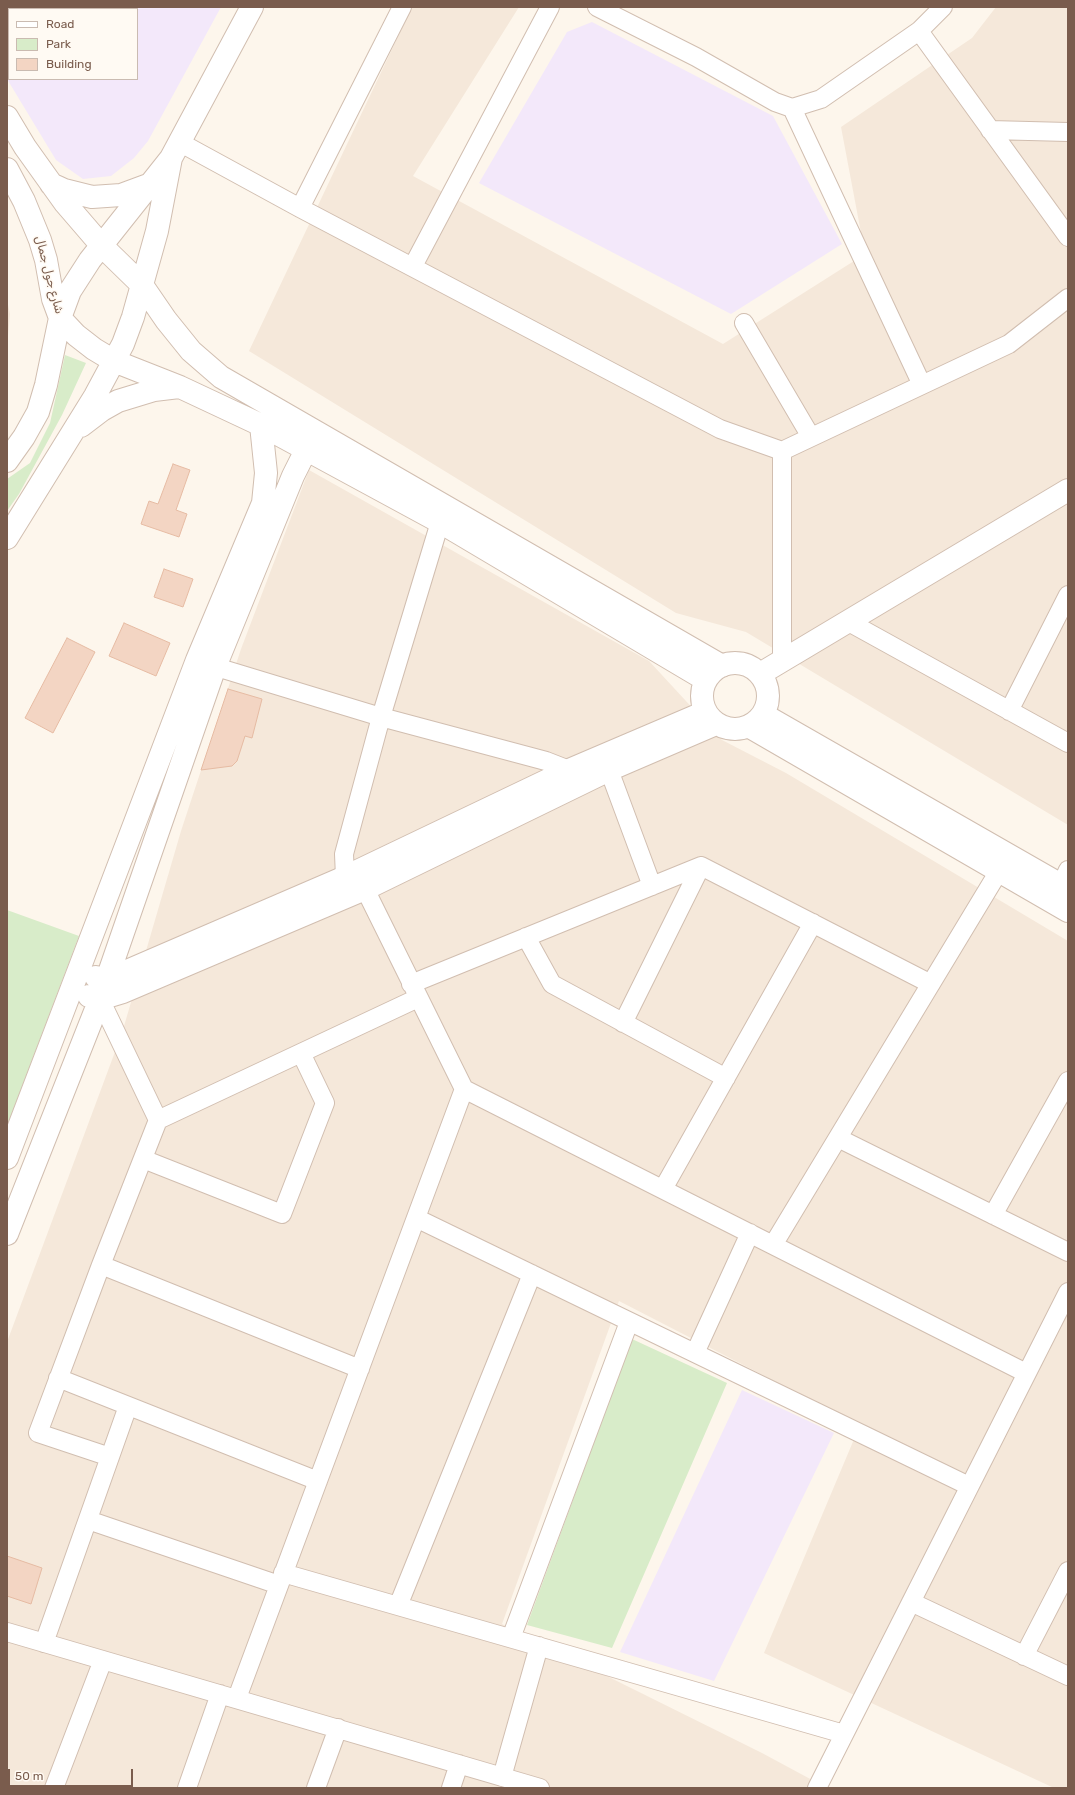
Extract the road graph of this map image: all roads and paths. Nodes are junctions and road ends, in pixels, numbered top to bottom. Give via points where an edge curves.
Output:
1 (252, 7) edge
2 (402, 7) edge
3 (550, 7) edge
4 (597, 7) edge
5 (943, 7) edge
6 (919, 31) junction
7 (792, 108) junction
8 (7, 117) edge
9 (990, 130) junction
10 (1068, 132) edge
11 (175, 150) junction
12 (7, 169) edge
13 (52, 184) junction
14 (148, 185) junction
15 (300, 208) junction
16 (1068, 237) edge
17 (102, 246) junction
18 (413, 266) junction
19 (142, 285) junction
20 (1068, 298) edge
21 (60, 318) junction
22 (744, 323) dead end
23 (114, 361) junction
24 (922, 385) junction
25 (180, 387) junction
26 (261, 425) junction
27 (73, 433) junction
28 (811, 437) junction
29 (306, 450) junction
30 (782, 450) junction
31 (7, 460) edge
32 (1068, 490) edge
33 (440, 522) junction
34 (7, 538) edge
35 (1068, 596) edge
36 (847, 621) junction
37 (782, 660) junction
38 (206, 663) junction
39 (714, 673) junction
40 (760, 674) junction
41 (1009, 711) junction
42 (380, 717) junction
43 (711, 718) junction
44 (757, 721) junction
45 (1068, 743) edge
46 (569, 770) junction
47 (609, 770) junction
48 (701, 866) junction
49 (999, 871) junction
50 (345, 877) junction
51 (1066, 881) edge
52 (652, 886) junction
53 (365, 889) junction
54 (1068, 911) edge
55 (813, 923) junction
56 (526, 937) junction
57 (74, 981) junction
58 (931, 984) junction
59 (103, 989) junction
60 (415, 991) junction
61 (623, 1022) junction
62 (301, 1053) junction
63 (726, 1078) junction
64 (1068, 1081) edge
65 (464, 1089) junction
66 (158, 1120) junction
67 (838, 1138) junction
68 (7, 1158) edge
69 (143, 1159) junction
70 (663, 1189) junction
71 (993, 1215) junction
72 (416, 1218) junction
73 (750, 1233) junction
74 (7, 1234) edge
75 (773, 1245) junction
76 (1068, 1252) edge
77 (101, 1265) junction
78 (532, 1274) junction
79 (1066, 1300) edge
80 (629, 1322) junction
81 (695, 1353) junction
82 (360, 1369) junction
83 (1026, 1373) junction
84 (58, 1378) junction
85 (128, 1406) junction
86 (110, 1457) junction
87 (318, 1481) junction
88 (969, 1486) junction
89 (88, 1520) junction
90 (1068, 1571) edge
91 (281, 1579) junction
92 (911, 1602) junction
93 (398, 1606) junction
94 (7, 1632) edge
95 (511, 1638) junction
96 (44, 1643) junction
97 (539, 1646) junction
98 (1024, 1656) junction
99 (103, 1660) junction
100 (1068, 1676) edge
101 (229, 1696) junction
102 (338, 1728) junction
103 (844, 1734) junction
104 (459, 1764) junction
105 (502, 1777) junction
106 (54, 1788) edge
107 (187, 1788) edge
108 (316, 1788) edge
109 (450, 1788) edge
110 (540, 1788) edge
111 (817, 1788) edge

1 - 11 street
2 - 15 street
3 - 18 street
4 - 7 street via 696,57 775,102
5 - 6 street
6 - 7 street via 821,99
6 - 9 street
7 - 24 street
8 - 13 street
9 - 10 street
9 - 16 street
11 - 14 street
11 - 15 street
11 - 19 street
12 - 21 street, شارع جول جمال via 40,240 53,299
13 - 14 street via 92,197 121,195
13 - 17 street
14 - 17 street
15 - 18 street
17 - 19 street
17 - 21 street via 79,275
18 - 30 street via 720,429
19 - 23 street via 133,317
19 - 39 street via 178,336 221,377
20 - 24 street via 1009,344
21 - 23 street, شارع جول جمال via 94,350
21 - 31 street via 38,412
22 - 28 street
23 - 25 street, شارع جول جمال
23 - 27 street
24 - 28 street
25 - 26 street, شارع جول جمال
25 - 27 street via 154,390 118,402
26 - 29 street, شارع جول جمال
26 - 38 street via 266,474 262,503
27 - 34 street
28 - 30 street
29 - 33 street, شارع جول جمال
29 - 38 street
30 - 37 street
32 - 36 street
33 - 39 street, شارع جول جمال
33 - 42 street
35 - 41 street
36 - 37 street
36 - 41 street
37 - 40 street
38 - 42 street
38 - 57 street
38 - 59 street
39 - 40 street via 729,663 746,665
39 - 43 street via 702,696
40 - 44 street via 769,694 767,707
41 - 45 street
42 - 46 street via 546,761
42 - 50 street via 344,854
43 - 44 street via 733,730
43 - 46 street
43 - 47 street
44 - 49 street
44 - 51 street
46 - 50 street
47 - 52 street
47 - 53 street
48 - 52 street
48 - 55 street
48 - 61 street
49 - 54 street
49 - 58 street
50 - 59 street
52 - 56 street
53 - 59 street via 124,992
53 - 60 street
55 - 58 street
55 - 63 street
56 - 60 street
56 - 61 street via 552,984
57 - 59 street
57 - 68 street
58 - 67 street
59 - 66 street
59 - 74 street
60 - 62 street
60 - 65 street
61 - 63 street
62 - 66 street
62 - 69 street via 325,1103 282,1214
63 - 70 street
64 - 71 street
65 - 70 street
65 - 72 street
66 - 69 street
67 - 71 street
67 - 75 street
69 - 77 street
70 - 73 street
71 - 76 street
72 - 78 street
72 - 82 street
73 - 75 street
73 - 81 street
75 - 83 street
77 - 82 street
77 - 84 street
78 - 80 street
78 - 93 street
79 - 83 street
80 - 81 street
80 - 95 street
81 - 88 street
82 - 87 street
83 - 88 street
84 - 85 street
84 - 86 street via 38,1433
85 - 86 street
85 - 87 street
86 - 89 street
87 - 91 street
88 - 92 street
89 - 91 street
89 - 96 street
90 - 98 street
91 - 93 street
91 - 101 street
92 - 98 street
92 - 103 street
93 - 95 street
94 - 96 street
95 - 97 street
96 - 99 street
97 - 103 street
97 - 105 street
98 - 100 street
99 - 101 street
99 - 106 street
101 - 102 street
101 - 107 street
102 - 104 street
102 - 108 street
103 - 111 street
104 - 105 street
104 - 109 street
105 - 110 street

